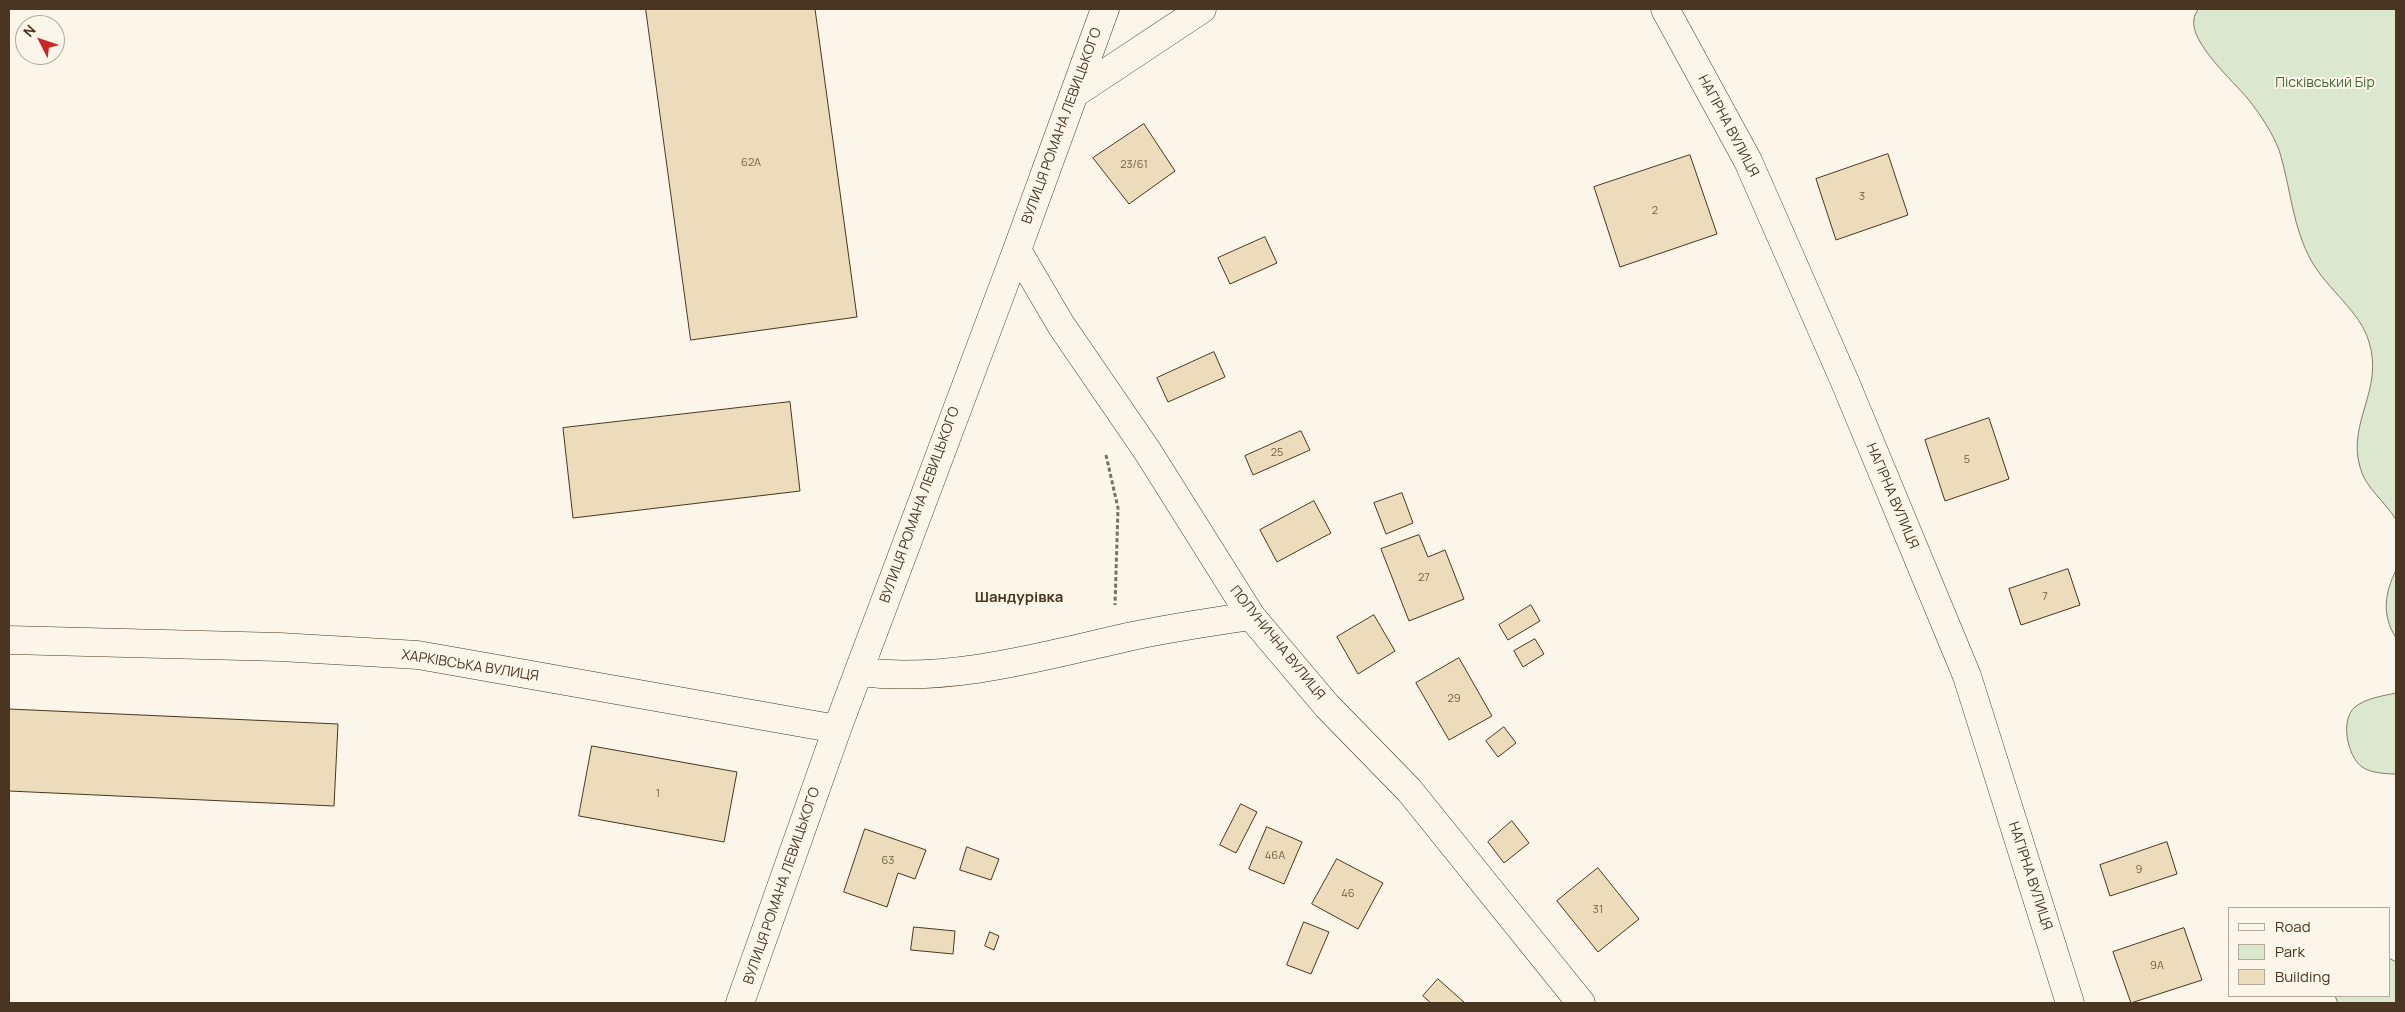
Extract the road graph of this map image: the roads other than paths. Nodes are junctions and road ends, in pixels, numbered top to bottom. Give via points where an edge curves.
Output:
1 (1105, 9) edge
2 (1202, 9) edge
3 (1665, 9) edge
4 (1074, 94) junction
5 (1017, 250) junction
6 (1251, 616) junction
7 (9, 640) edge
8 (859, 672) junction
9 (836, 729) junction
10 (740, 1003) edge
11 (1580, 1003) edge
12 (2070, 1003) edge

1 - 4 street, ВУЛИЦЯ РОМАНА ЛЕВИЦЬКОГО
2 - 4 street
3 - 12 street, НАГІРНА ВУЛИЦЯ via 1748,161 1845,382 1967,676
4 - 5 street, ВУЛИЦЯ РОМАНА ЛЕВИЦЬКОГО
5 - 6 street, ПОЛУНИЧНА ВУЛИЦЯ via 1061,324 1153,460
5 - 8 street, ВУЛИЦЯ РОМАНА ЛЕВИЦЬКОГО
6 - 8 street via 1163,630 950,673 898,676
6 - 11 street, ПОЛУНИЧНА ВУЛИЦЯ via 1327,706 1408,790
7 - 9 street, ХАРКІВСЬКА ВУЛИЦЯ via 280,647 418,655
8 - 9 street, ВУЛИЦЯ РОМАНА ЛЕВИЦЬКОГО
9 - 10 street, ВУЛИЦЯ РОМАНА ЛЕВИЦЬКОГО

